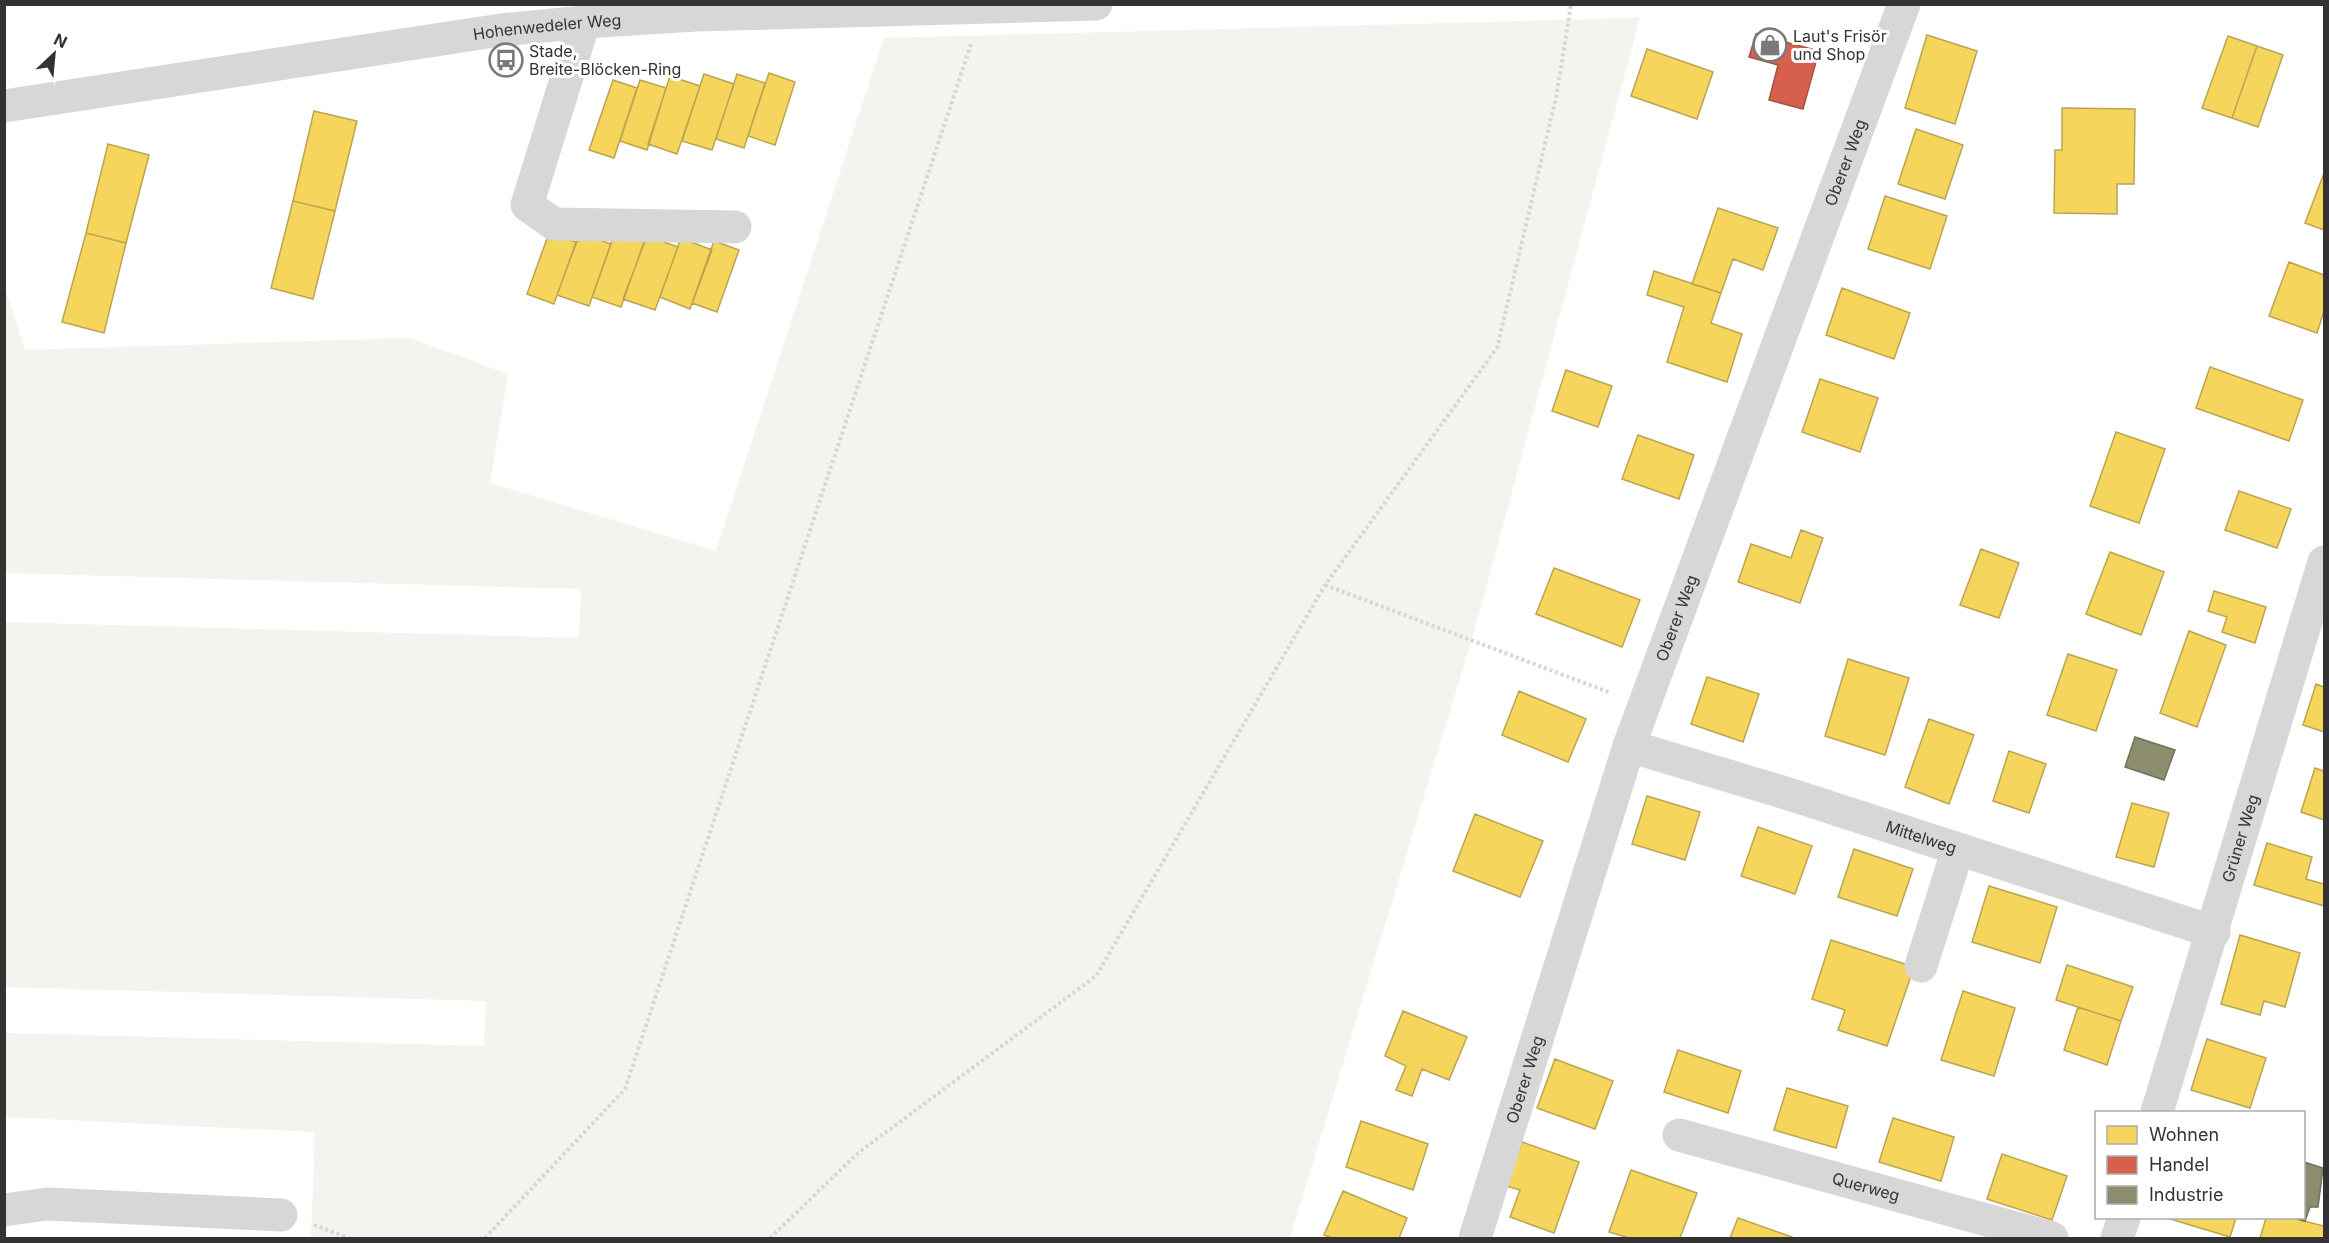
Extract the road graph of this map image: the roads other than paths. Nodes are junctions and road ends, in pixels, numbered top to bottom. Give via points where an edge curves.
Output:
1 (1096, 4) edge
2 (1904, 4) edge
3 (984, 5) edge
4 (584, 22) junction
5 (4, 106) edge
6 (735, 227) dead end
7 (2325, 562) edge
8 (1629, 746) junction
9 (1958, 849) junction
10 (2214, 932) junction
11 (1921, 966) dead end
12 (2158, 1111) edge
13 (1679, 1135) dead end
14 (4, 1210) edge
15 (281, 1215) dead end
16 (2124, 1219) edge
17 (1475, 1239) edge
18 (2052, 1239) edge
19 (2117, 1239) edge

1 - 3 street, Hohenwedeler Weg
2 - 8 street, Oberer Weg
3 - 4 street, Hohenwedeler Weg
4 - 5 street, Hohenwedeler Weg via 501,30
4 - 6 street via 527,205 554,224
7 - 10 street, Grüner Weg
8 - 9 street, Mittelweg
8 - 17 street, Oberer Weg
9 - 10 street, Mittelweg
9 - 11 street
10 - 12 street, Grüner Weg
13 - 18 street, Querweg
14 - 15 street via 47,1204
16 - 19 street

